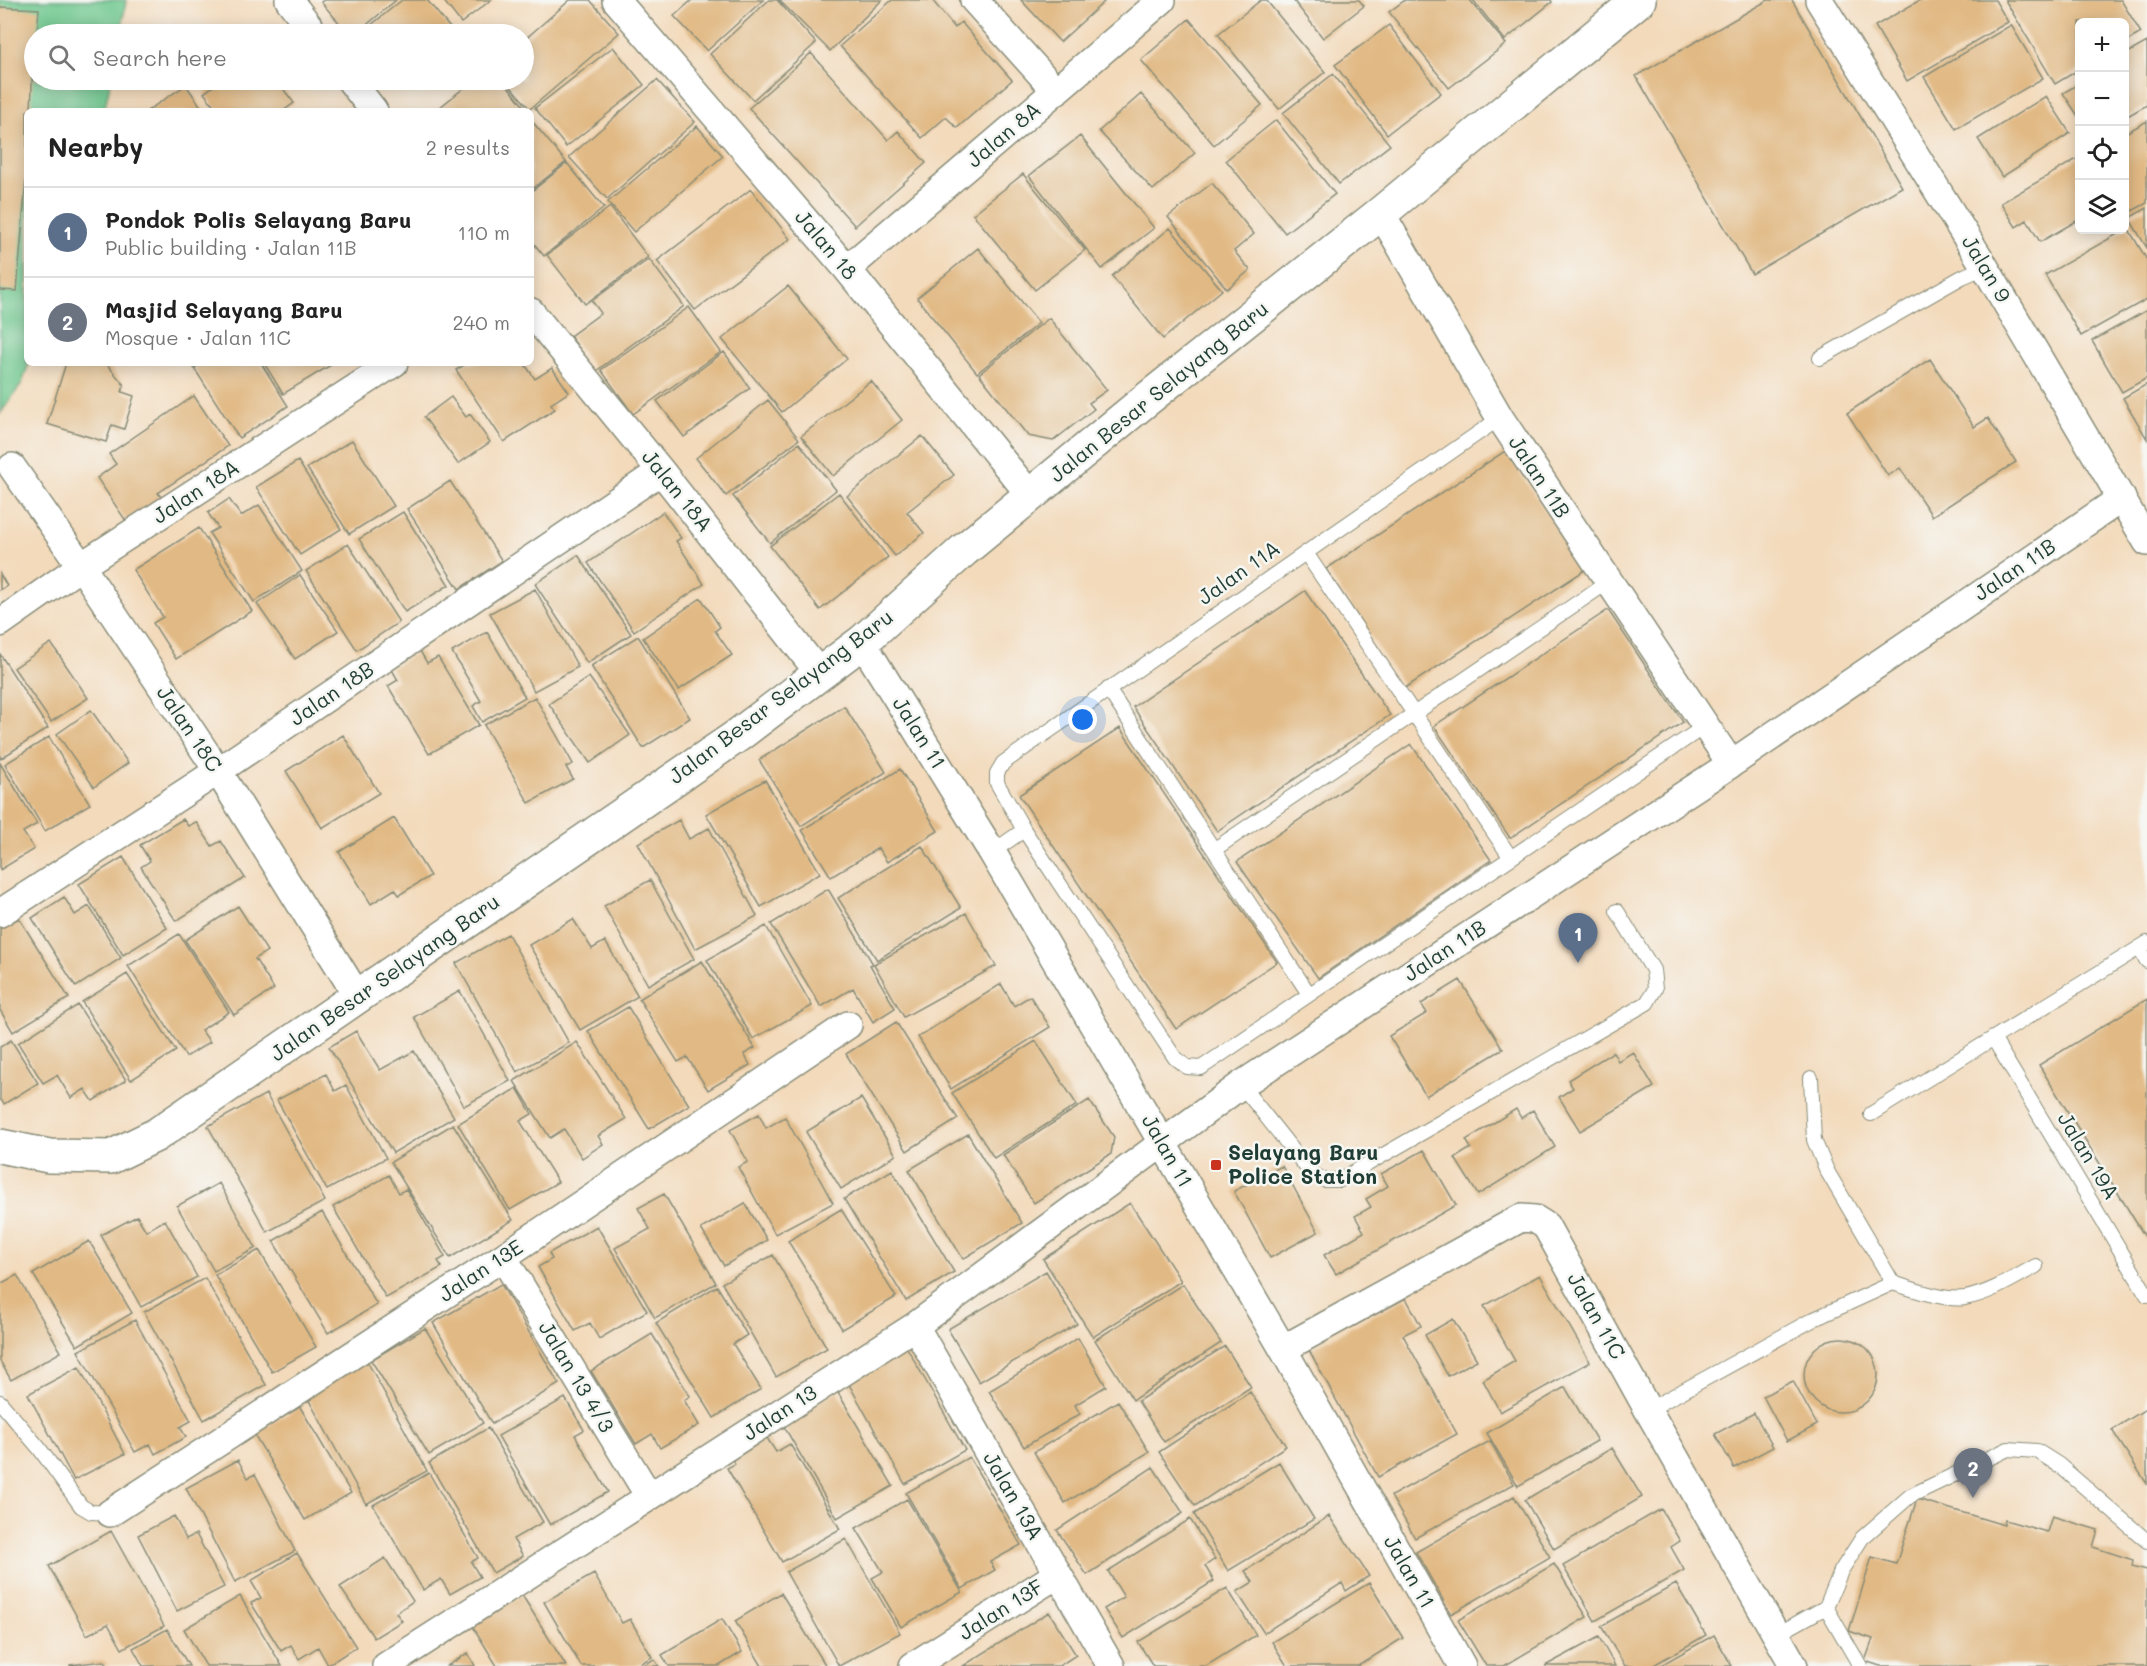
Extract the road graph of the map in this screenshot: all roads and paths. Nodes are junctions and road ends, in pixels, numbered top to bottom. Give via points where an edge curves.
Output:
1 (289, 0) edge
2 (616, 0) edge
3 (974, 0) edge
4 (1161, 0) edge
5 (1639, 0) edge
6 (1819, 0) edge
7 (307, 24) edge
8 (356, 90) edge
9 (1056, 91) junction
10 (367, 108) edge
11 (1381, 213) junction
12 (1985, 267) junction
13 (847, 269) junction
14 (534, 316) edge
15 (1820, 358) dead end
16 (389, 366) edge
17 (1500, 418) junction
18 (12, 467) dead end
19 (661, 471) junction
20 (1030, 495) junction
21 (2122, 498) junction
22 (2147, 542) edge
23 (1305, 553) junction
24 (81, 566) junction
25 (1608, 582) junction
26 (0, 623) edge
27 (862, 642) junction
28 (819, 673) junction
29 (1108, 689) junction
30 (1414, 714) junction
31 (1705, 726) junction
32 (1731, 764) junction
33 (218, 771) junction
34 (1024, 830) junction
35 (1215, 849) junction
36 (992, 852) junction
37 (1511, 858) junction
38 (1617, 911) dead end
39 (0, 913) edge
40 (2143, 945) edge
41 (2147, 961) edge
42 (1309, 994) junction
43 (358, 997) junction
44 (848, 1025) dead end
45 (1993, 1038) junction
46 (1811, 1078) dead end
47 (1241, 1085) junction
48 (1871, 1114) dead end
49 (1162, 1142) junction
50 (0, 1146) edge
51 (503, 1257) junction
52 (2036, 1266) dead end
53 (1893, 1283) junction
54 (2147, 1295) edge
55 (915, 1326) junction
56 (1282, 1349) junction
57 (0, 1402) edge
58 (1648, 1410) junction
59 (649, 1496) junction
60 (110, 1513) joint
61 (2147, 1541) edge
62 (1058, 1574) junction
63 (1826, 1607) junction
64 (1776, 1635) junction
65 (386, 1666) edge
66 (913, 1666) edge
67 (1111, 1666) edge
68 (1462, 1666) edge
69 (1794, 1666) edge
70 (1860, 1666) edge

1 - 7 street
2 - 13 street, Jalan 18
3 - 9 street
4 - 9 street, Jalan 8A
5 - 11 street, Jalan Besar Selayang Baru
6 - 12 street, Jalan 9
8 - 10 street
9 - 13 street, Jalan 8A
11 - 17 street, Jalan 11B
11 - 20 street, Jalan Besar Selayang Baru
12 - 15 lane
12 - 21 street, Jalan 9
13 - 20 street, Jalan 18
14 - 19 street, Jalan 18A
16 - 24 street, Jalan 18A
17 - 23 lane, Jalan 11A
17 - 25 street, Jalan 11B
18 - 24 street, Jalan 18C
19 - 28 street, Jalan 18A
19 - 33 street, Jalan 18B
20 - 27 street, Jalan Besar Selayang Baru
21 - 22 street, Jalan 9
21 - 32 street, Jalan 11B
23 - 29 lane, Jalan 11A
23 - 30 lane
24 - 26 street, Jalan 18A
24 - 33 street, Jalan 18C
25 - 30 lane
25 - 31 street, Jalan 11B
27 - 28 street, Jalan Besar Selayang Baru
27 - 36 street, Jalan 11
28 - 43 street, Jalan Besar Selayang Baru via 737,736
29 - 34 lane, Jalan 11A via 1003,763 997,783
29 - 35 lane
30 - 35 lane
30 - 37 lane
31 - 32 street, Jalan 11B
31 - 37 lane
32 - 47 street, Jalan 11B
33 - 39 street, Jalan 18B
33 - 43 street, Jalan 18C
34 - 36 lane
34 - 42 lane via 1174,1058 1187,1067 1201,1068
35 - 42 lane
36 - 49 street, Jalan 11
37 - 42 lane
38 - 47 lane via 1653,970 1655,990 1647,1003 1340,1180 1324,1180 1311,1173
40 - 41 lane
40 - 45 lane
43 - 50 street, Jalan Besar Selayang Baru via 156,1136 111,1157 49,1156
44 - 51 street, Jalan 13E
45 - 48 lane
45 - 54 lane, Jalan 19A
46 - 53 lane via 1814,1140 1827,1171
47 - 49 street, Jalan 11B
49 - 55 street, Jalan 13
49 - 56 street, Jalan 11
51 - 59 street, Jalan 13 4/3
51 - 60 street, Jalan 13E
52 - 53 lane via 1991,1290 1963,1298 1928,1294
53 - 58 lane via 1815,1319
55 - 59 street, Jalan 13
55 - 62 street, Jalan 13A
56 - 58 street, Jalan 11C via 1521,1218 1535,1219 1546,1226
56 - 68 street, Jalan 11
57 - 60 lane via 81,1506 91,1512
58 - 64 street, Jalan 11C
59 - 65 street, Jalan 13
61 - 63 lane via 2059,1465 2037,1451 2008,1449 1910,1496 1862,1538 1841,1571
62 - 66 street, Jalan 13F
62 - 67 street, Jalan 13A
63 - 64 lane
63 - 70 lane
64 - 69 street, Jalan 11C

